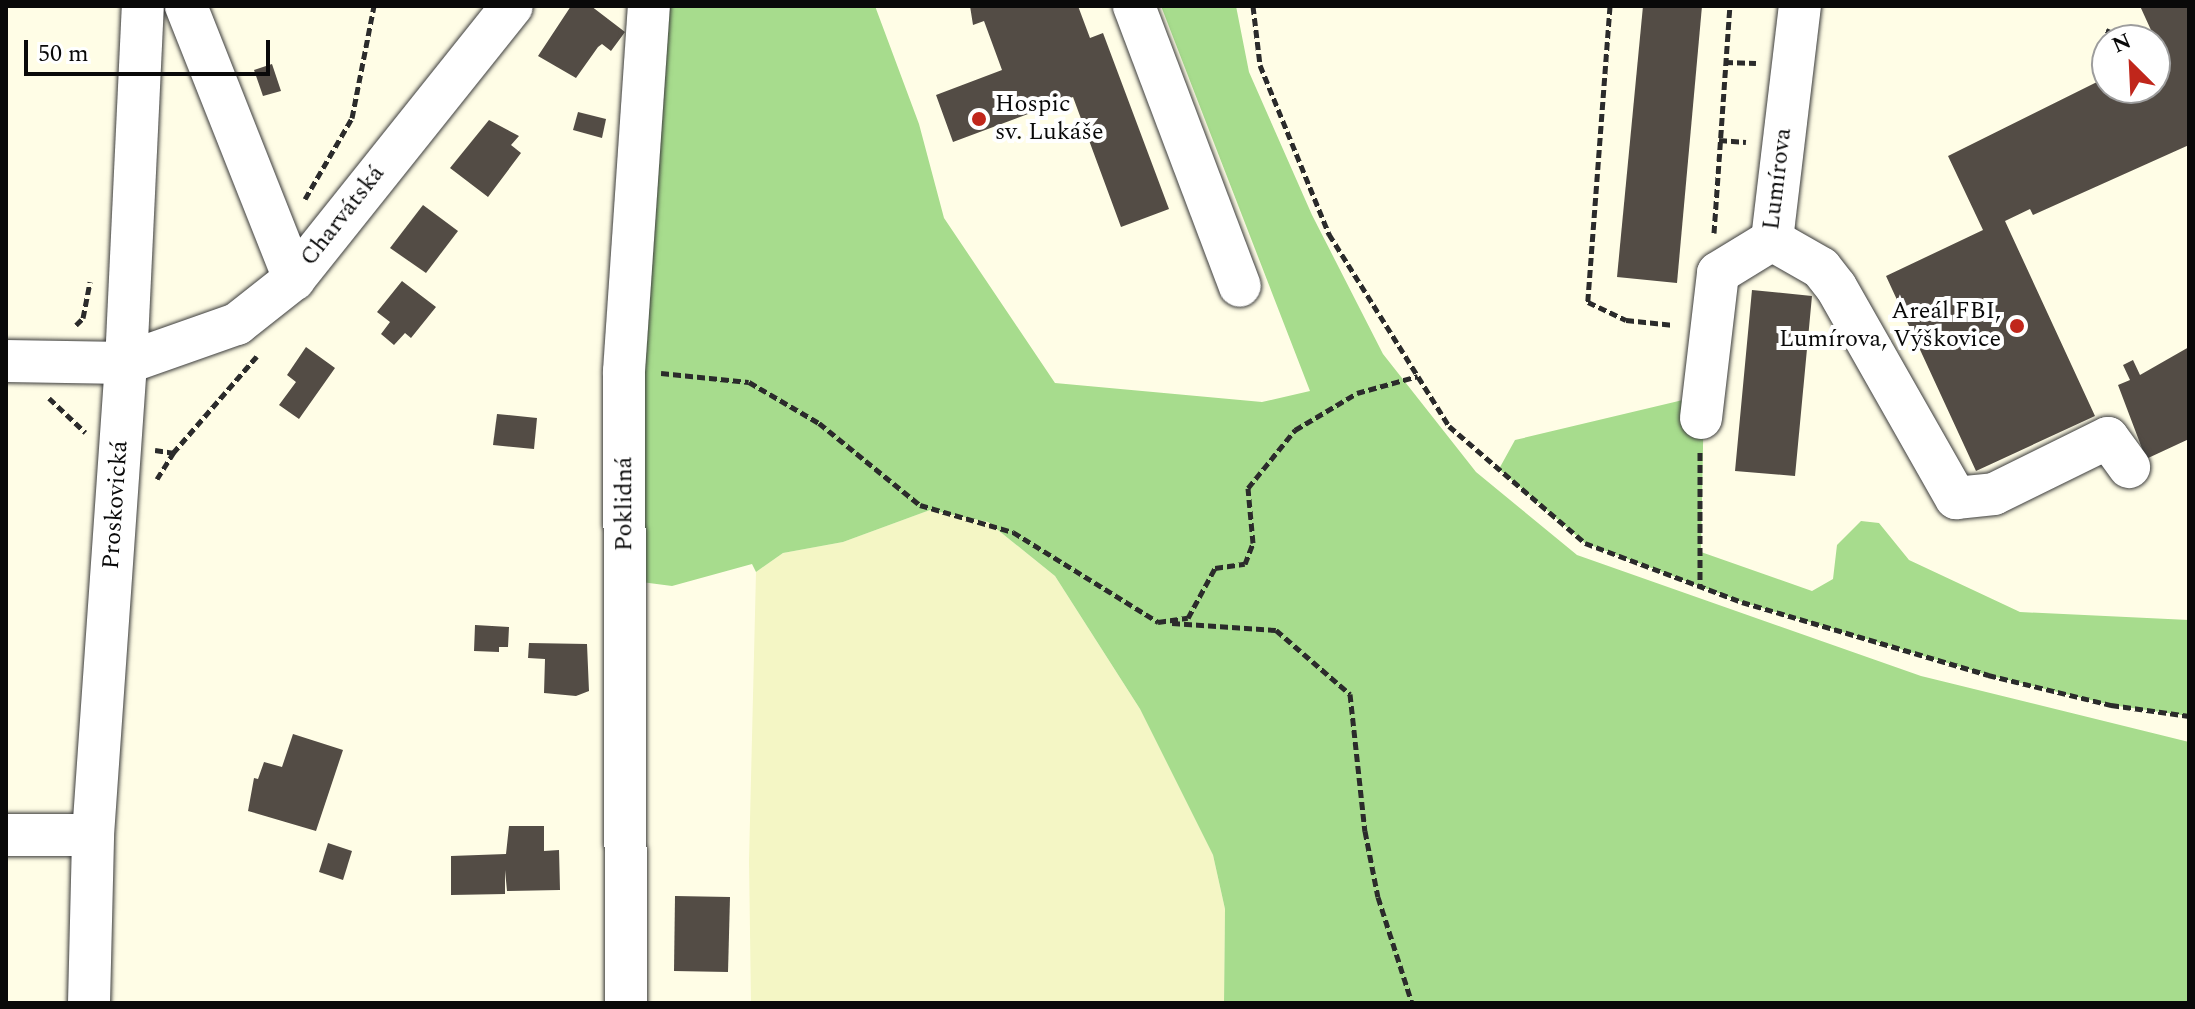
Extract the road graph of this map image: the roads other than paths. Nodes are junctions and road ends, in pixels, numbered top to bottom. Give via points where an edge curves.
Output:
1 (143, 6) edge
2 (186, 6) edge
3 (512, 6) edge
4 (649, 6) edge
5 (1134, 6) edge
6 (1800, 6) edge
7 (1772, 240) junction
8 (294, 279) junction
9 (1240, 286) dead end
10 (13, 361) edge
11 (126, 363) junction
12 (1701, 432) road end
13 (2129, 467) dead end
14 (6, 835) edge
15 (93, 835) junction
16 (89, 1003) edge
17 (626, 1003) edge

1 - 11 street, Proskovická
2 - 8 street
3 - 8 street, Charvátská
4 - 17 street, Poklidná via 624,371
5 - 9 street
6 - 7 street, Lumírova
7 - 12 street, Lumírova via 1718,273
7 - 13 street via 1821,268 1836,287 1956,498 1994,494 2108,438
8 - 11 street, Charvátská via 237,324
10 - 11 street
11 - 15 street, Proskovická
14 - 15 street
15 - 16 street, Proskovická

